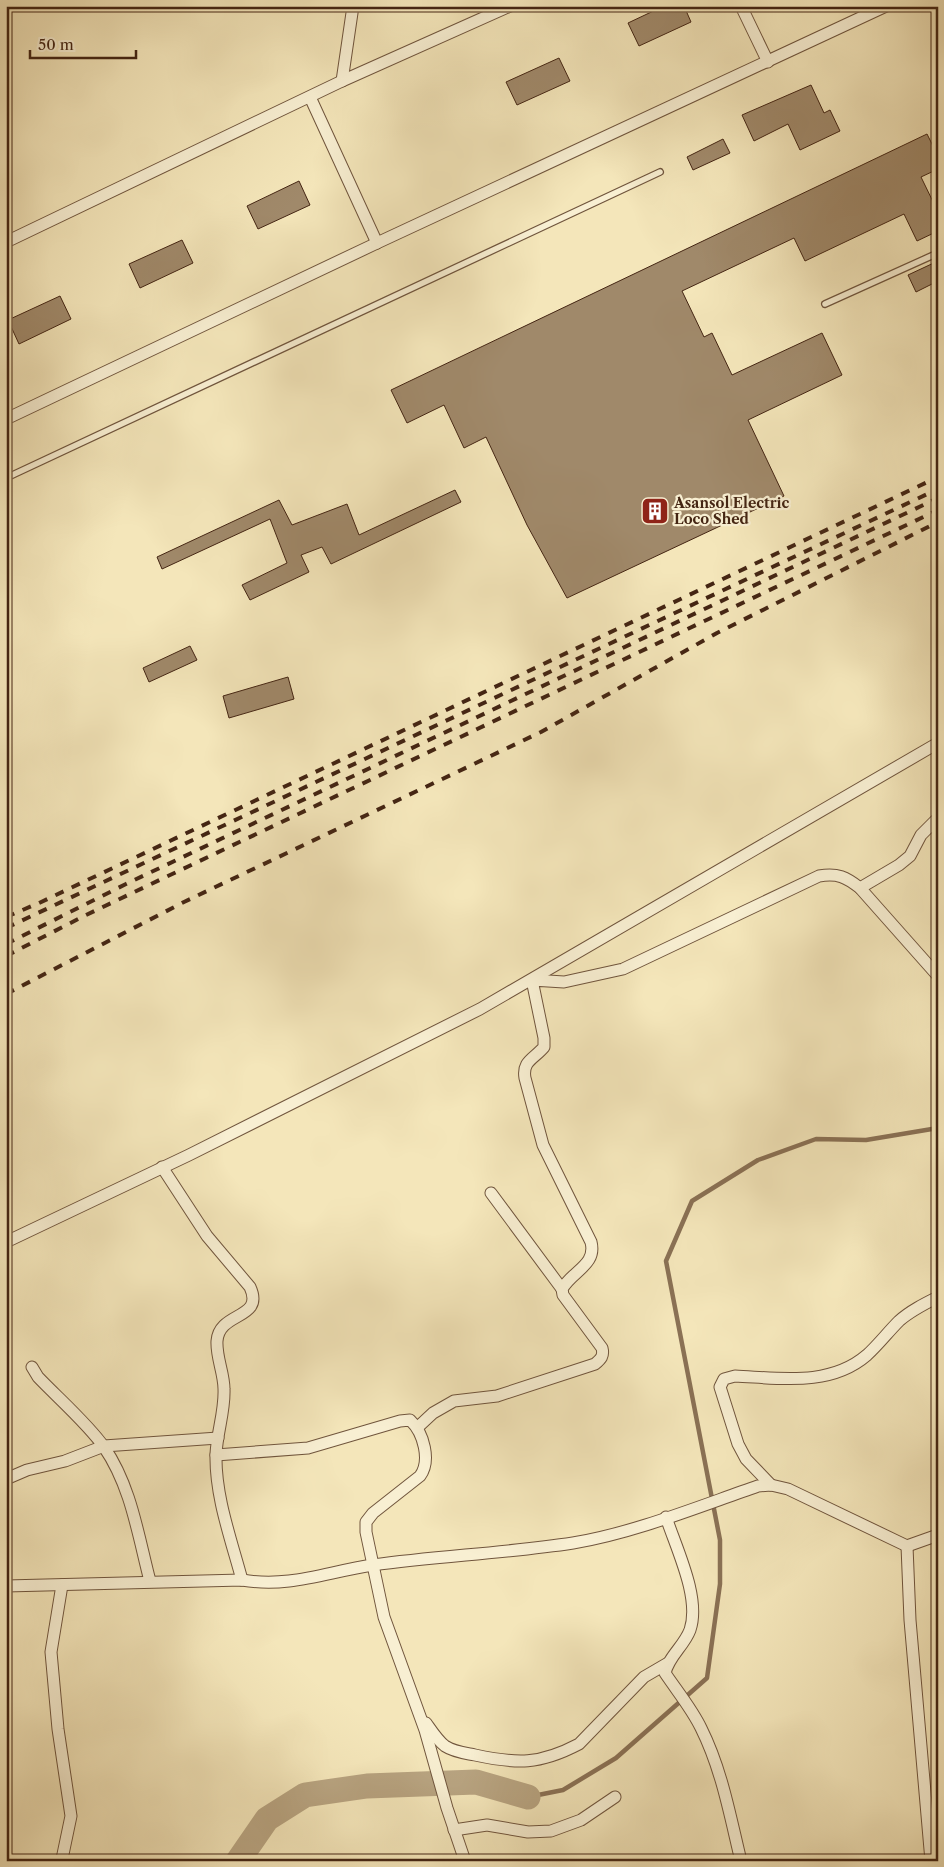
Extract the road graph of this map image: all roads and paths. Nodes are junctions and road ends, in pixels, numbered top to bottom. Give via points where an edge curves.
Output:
1 (353, 6) edge
2 (510, 6) edge
3 (741, 6) edge
4 (886, 6) edge
5 (768, 62) junction
6 (342, 81) junction
7 (310, 97) junction
8 (660, 172) dead end
9 (6, 242) edge
10 (377, 243) junction
11 (938, 253) edge
12 (826, 304) dead end
13 (6, 419) edge
14 (6, 478) edge
15 (938, 743) edge
16 (938, 818) edge
17 (860, 888) junction
18 (938, 976) edge
19 (532, 980) junction
20 (162, 1168) junction
21 (491, 1193) dead end
22 (6, 1242) edge
23 (562, 1288) junction
24 (938, 1297) edge
25 (32, 1367) dead end
26 (418, 1427) junction
27 (218, 1438) junction
28 (104, 1446) junction
29 (216, 1455) junction
30 (6, 1479) edge
31 (772, 1485) junction
32 (672, 1516) junction
33 (935, 1540) edge
34 (907, 1546) junction
35 (372, 1565) junction
36 (242, 1580) junction
37 (150, 1581) junction
38 (62, 1585) junction
39 (6, 1586) edge
40 (666, 1668) junction
41 (420, 1715) junction
42 (615, 1797) dead end
43 (454, 1830) junction
44 (62, 1859) dead end
45 (465, 1861) edge
46 (741, 1861) edge
47 (931, 1861) edge

1 - 6 street
2 - 6 street
3 - 5 street
4 - 5 street
5 - 10 street
6 - 7 street
7 - 9 street
7 - 10 street
8 - 14 lane
10 - 13 street
11 - 12 lane
15 - 19 street
16 - 17 street via 921,835 910,856
17 - 18 street
17 - 19 street via 845,876 819,876 623,969 564,982
19 - 20 street
19 - 23 street via 544,1047 526,1062 523,1070 543,1145 594,1252
20 - 22 street
20 - 27 street via 207,1236 254,1296 253,1305 219,1331 217,1342 225,1392
21 - 23 street
23 - 26 street via 563,1295 602,1348 601,1359 595,1364 497,1396 454,1401
24 - 31 street via 900,1320 867,1355 818,1378 735,1376 724,1379 720,1387 738,1444 746,1459
25 - 28 street
26 - 29 street via 410,1420 400,1421 308,1448
26 - 35 street via 427,1459 424,1470 366,1522
27 - 28 street
27 - 29 street
28 - 30 street
28 - 37 street via 128,1494
29 - 36 street via 222,1504
31 - 32 street via 758,1486
31 - 34 street
32 - 35 street via 574,1543
32 - 40 street via 693,1613 690,1630
33 - 34 street
34 - 47 street via 910,1620
35 - 36 street via 285,1583
35 - 41 street via 384,1617
36 - 37 street
37 - 38 street
38 - 39 street
38 - 44 street via 51,1652 71,1816
40 - 41 street via 644,1677 579,1744 566,1752 530,1762 506,1761 452,1750 444,1745
40 - 46 street via 700,1726 724,1786
41 - 43 street
42 - 43 street via 581,1820 551,1831 528,1832 488,1825
43 - 45 street

